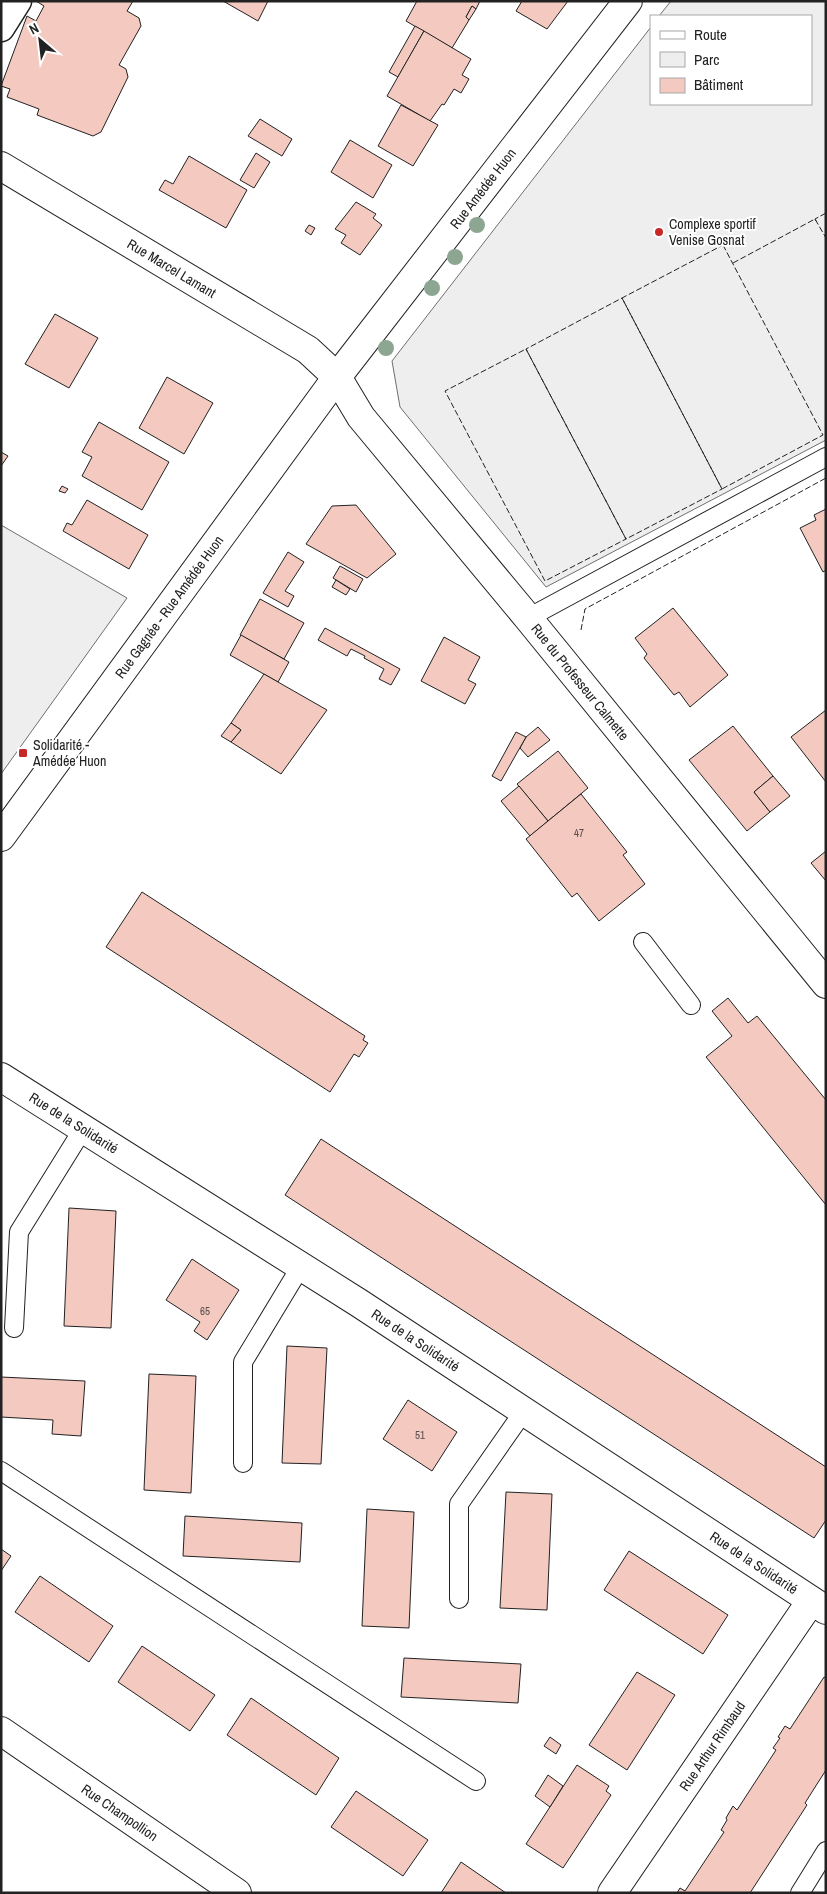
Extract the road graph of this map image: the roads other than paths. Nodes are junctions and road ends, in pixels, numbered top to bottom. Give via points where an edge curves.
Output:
1 (18, 1) edge
2 (628, 1) edge
3 (1, 28) edge
4 (1, 166) edge
5 (337, 378) junction
6 (826, 457) edge
7 (528, 618) junction
8 (1, 837) edge
9 (643, 942) dead end
10 (826, 984) edge
11 (691, 1005) dead end
12 (1, 1077) edge
13 (83, 1128) junction
14 (300, 1266) junction
15 (14, 1328) dead end
16 (524, 1411) junction
17 (243, 1464) dead end
18 (1, 1471) edge
19 (459, 1599) dead end
20 (818, 1605) edge
21 (1, 1731) edge
22 (476, 1780) dead end
23 (826, 1851) edge
24 (238, 1893) edge
25 (612, 1893) edge
26 (800, 1893) edge

1 - 3 street
2 - 5 street, Rue Amédée Huon
4 - 5 street, Rue Marcel Lamant via 308,350
5 - 7 street, Rue du Professeur Calmette via 360,417
5 - 8 street, Rue Gagnée - Rue Amédée Huon
6 - 7 lane
7 - 10 street, Rue du Professeur Calmette
9 - 11 lane
12 - 13 street, Rue de la Solidarité
13 - 14 street, Rue de la Solidarité
13 - 15 lane via 19,1232
14 - 16 street, Rue de la Solidarité
14 - 17 lane via 243,1362
16 - 19 lane via 459,1504
16 - 20 street, Rue de la Solidarité
18 - 22 lane
20 - 25 street, Rue Arthur Rimbaud
21 - 24 street, Rue Champollion
23 - 26 lane

